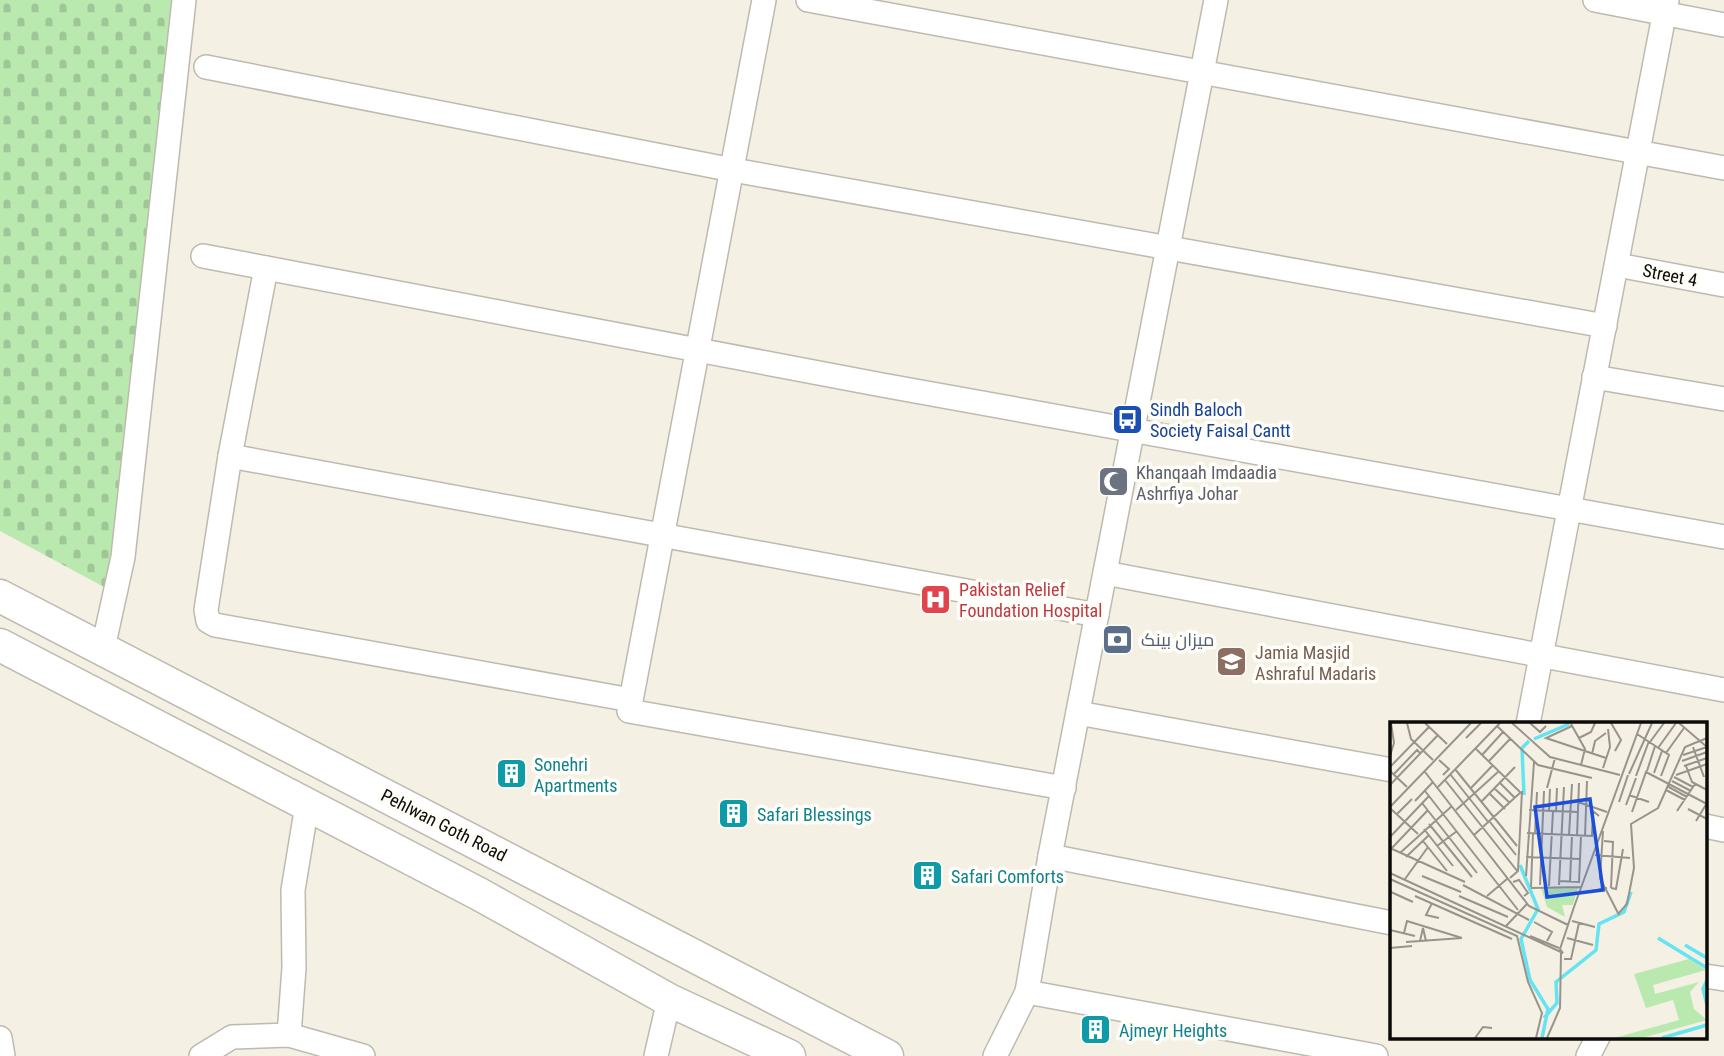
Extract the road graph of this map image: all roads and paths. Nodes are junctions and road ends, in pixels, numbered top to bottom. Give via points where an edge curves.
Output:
1 (184, 0) edge
2 (764, 0) edge
3 (808, 0) edge
4 (1216, 0) edge
5 (1595, 0) edge
6 (1666, 7) edge
7 (1724, 24) edge
8 (206, 67) dead end
9 (1201, 74) junction
10 (1639, 152) junction
11 (1724, 168) edge
12 (733, 170) junction
13 (1167, 249) junction
14 (203, 256) dead end
15 (1617, 265) junction
16 (265, 268) junction
17 (1724, 285) edge
18 (1605, 326) junction
19 (697, 351) junction
20 (1594, 377) junction
21 (1724, 399) edge
22 (1132, 430) junction
23 (230, 456) junction
24 (1569, 509) junction
25 (662, 534) junction
26 (1724, 537) edge
27 (1105, 573) junction
28 (0, 596) edge
29 (1097, 615) junction
30 (0, 645) edge
31 (103, 648) junction
32 (1541, 657) junction
33 (1724, 690) edge
34 (631, 700) junction
35 (1078, 713) junction
36 (1528, 722) edge
37 (1390, 770) edge
38 (1064, 788) junction
39 (307, 805) junction
40 (1706, 826) edge
41 (1724, 830) edge
42 (1050, 856) junction
43 (1390, 923) edge
44 (1706, 976) edge
45 (1724, 979) edge
46 (1027, 992) junction
47 (669, 1000) junction
48 (289, 1035) junction
49 (0, 1038) edge
50 (1597, 1038) edge
51 (240, 1046) edge
52 (4, 1056) edge
53 (201, 1056) edge
54 (363, 1056) edge
55 (656, 1056) edge
56 (789, 1056) edge
57 (887, 1056) edge
58 (995, 1056) edge
59 (1376, 1056) edge
60 (1588, 1056) edge

1 - 31 street via 123,557
2 - 12 street
3 - 9 street
4 - 9 street
5 - 6 street
6 - 7 street
6 - 10 street
8 - 12 street
9 - 10 street
9 - 13 street
10 - 11 street
10 - 15 street
12 - 13 street
12 - 19 street
13 - 18 street
13 - 22 street
14 - 16 street
15 - 17 street, Street 4
15 - 18 street
16 - 19 street
16 - 23 street
18 - 20 street
19 - 22 street
19 - 25 street
20 - 21 street
20 - 24 street
22 - 24 street
22 - 27 street
23 - 25 street
23 - 34 street via 208,621
24 - 26 street
24 - 32 street
25 - 29 street
25 - 34 street
27 - 29 street
27 - 32 street
28 - 31 main road, Pehlwan Goth Road
29 - 35 street
30 - 39 main road
31 - 57 main road, Pehlwan Goth Road
32 - 33 street
32 - 36 street
34 - 38 street via 629,711
35 - 37 street
35 - 38 street
38 - 42 street
39 - 47 main road
39 - 48 street via 293,890
40 - 41 street
42 - 43 street
42 - 46 street
44 - 45 street
46 - 58 street
46 - 59 street
47 - 55 street
47 - 56 main road
48 - 51 street
48 - 54 street
49 - 52 street
50 - 60 street
51 - 53 street via 232,1037

